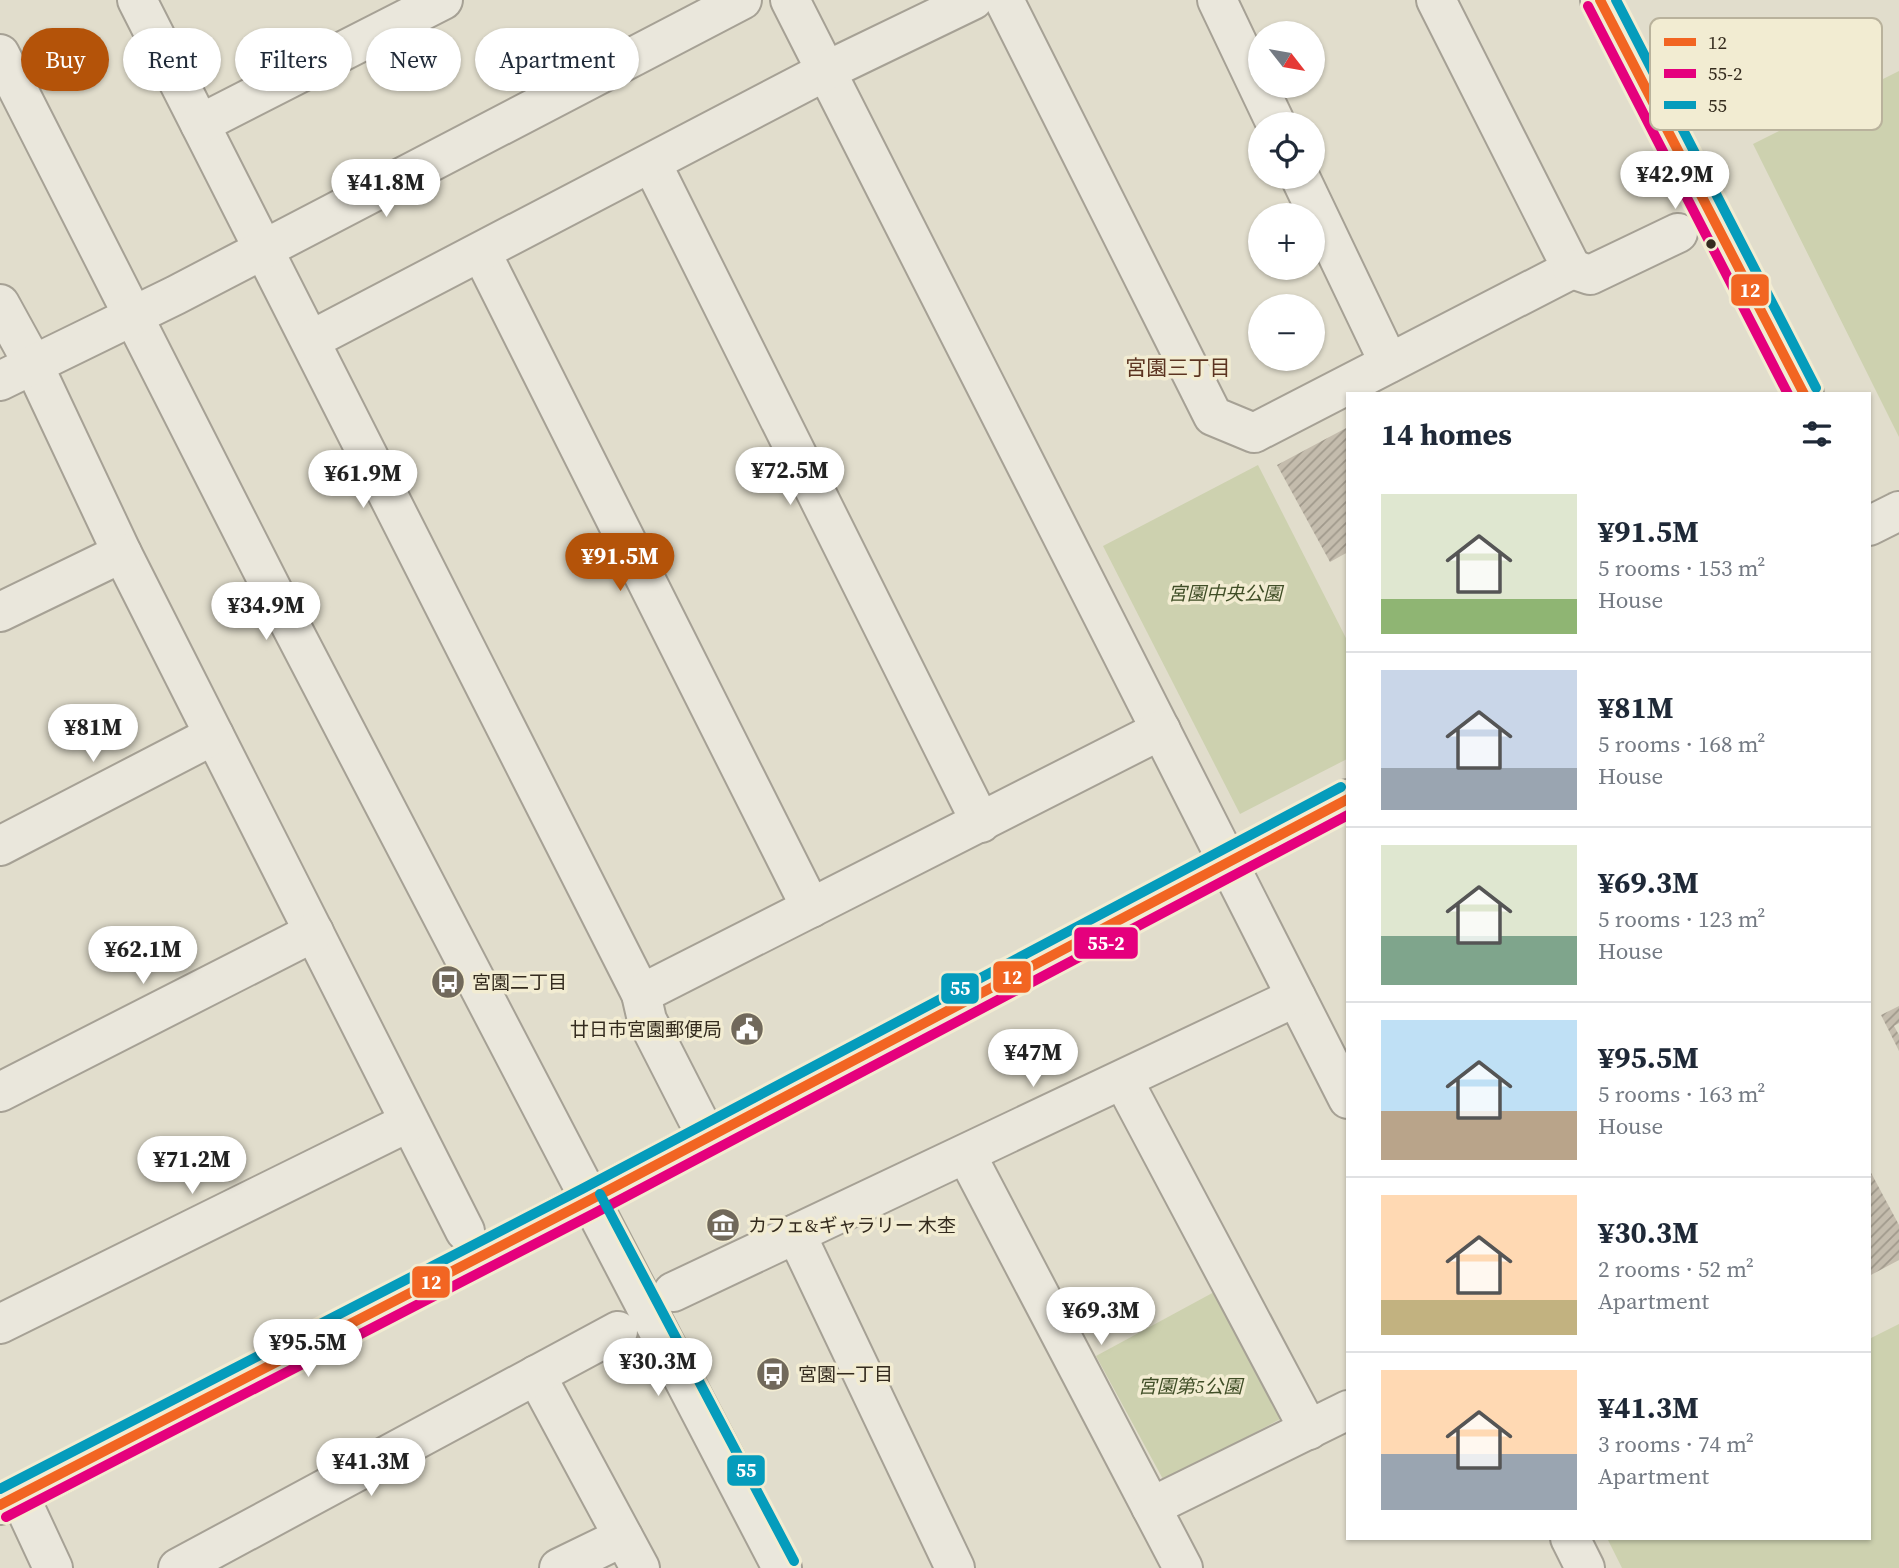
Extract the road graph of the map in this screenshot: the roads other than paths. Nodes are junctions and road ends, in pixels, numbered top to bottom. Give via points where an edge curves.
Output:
1 (137, 0) edge
2 (443, 0) edge
3 (742, 0) edge
4 (790, 0) edge
5 (973, 0) edge
6 (1004, 0) edge
7 (1217, 0) edge
8 (1436, 0) edge
9 (1600, 0) edge
10 (378, 15) edge
11 (0, 54) edge
12 (826, 71) junction
13 (1650, 97) edge
14 (1270, 112) edge
15 (200, 124) junction
16 (1667, 130) edge
17 (652, 164) junction
18 (1306, 189) edge
19 (1678, 233) dead end
20 (264, 249) junction
21 (481, 252) junction
22 (1572, 269) junction
23 (0, 304) edge
24 (133, 317) junction
25 (311, 340) junction
26 (1388, 363) junction
27 (16, 373) edge
28 (1803, 392) edge
29 (122, 553) junction
30 (0, 612) edge
31 (1161, 730) junction
32 (214, 735) junction
33 (1346, 800) edge
34 (981, 823) junction
35 (0, 846) edge
36 (1228, 862) junction
37 (811, 908) junction
38 (314, 932) junction
39 (641, 994) junction
40 (1296, 996) junction
41 (1123, 1080) junction
42 (0, 1092) edge
43 (1346, 1095) edge
44 (697, 1118) dead end
45 (410, 1122) junction
46 (966, 1154) junction
47 (588, 1201) junction
48 (465, 1231) dead end
49 (796, 1234) junction
50 (673, 1292) dead end
51 (0, 1324) edge
52 (618, 1331) dead end
53 (536, 1375) junction
54 (1346, 1411) edge
55 (1309, 1430) junction
56 (9, 1500) edge
57 (1151, 1507) junction
58 (1571, 1540) edge
59 (631, 1552) edge
60 (53, 1568) edge
61 (178, 1568) edge
62 (559, 1568) edge
63 (782, 1568) edge
64 (955, 1568) edge
65 (1183, 1568) edge
66 (1585, 1568) edge

1 - 15 street
2 - 10 street
3 - 20 street
4 - 12 street
5 - 12 street
6 - 26 street via 1213,416 1254,433
7 - 14 street
8 - 22 street
9 - 13 street
10 - 15 street
11 - 24 street
12 - 17 street
12 - 31 street
15 - 20 street
16 - 28 street
17 - 21 street
17 - 34 street
18 - 26 street
19 - 22 street via 1590,275
20 - 24 street
20 - 25 street
21 - 25 street
21 - 37 street
22 - 26 street
23 - 27 street
24 - 27 street
24 - 47 street
25 - 39 street
27 - 29 street
29 - 30 street
29 - 32 street
31 - 34 street
31 - 36 street
32 - 35 street
32 - 38 street
33 - 36 street
34 - 37 street
36 - 40 street
36 - 47 street
37 - 39 street
38 - 42 street
38 - 45 street
39 - 44 street via 647,1020
40 - 41 street
40 - 43 street
41 - 46 street
41 - 55 street
45 - 48 street
45 - 51 street
46 - 49 street
46 - 57 street
47 - 56 street
47 - 63 street
49 - 50 street
49 - 64 street
52 - 53 street
53 - 59 street
53 - 61 street
54 - 55 street
55 - 57 street
56 - 60 street
57 - 65 street
58 - 66 street
59 - 62 street

